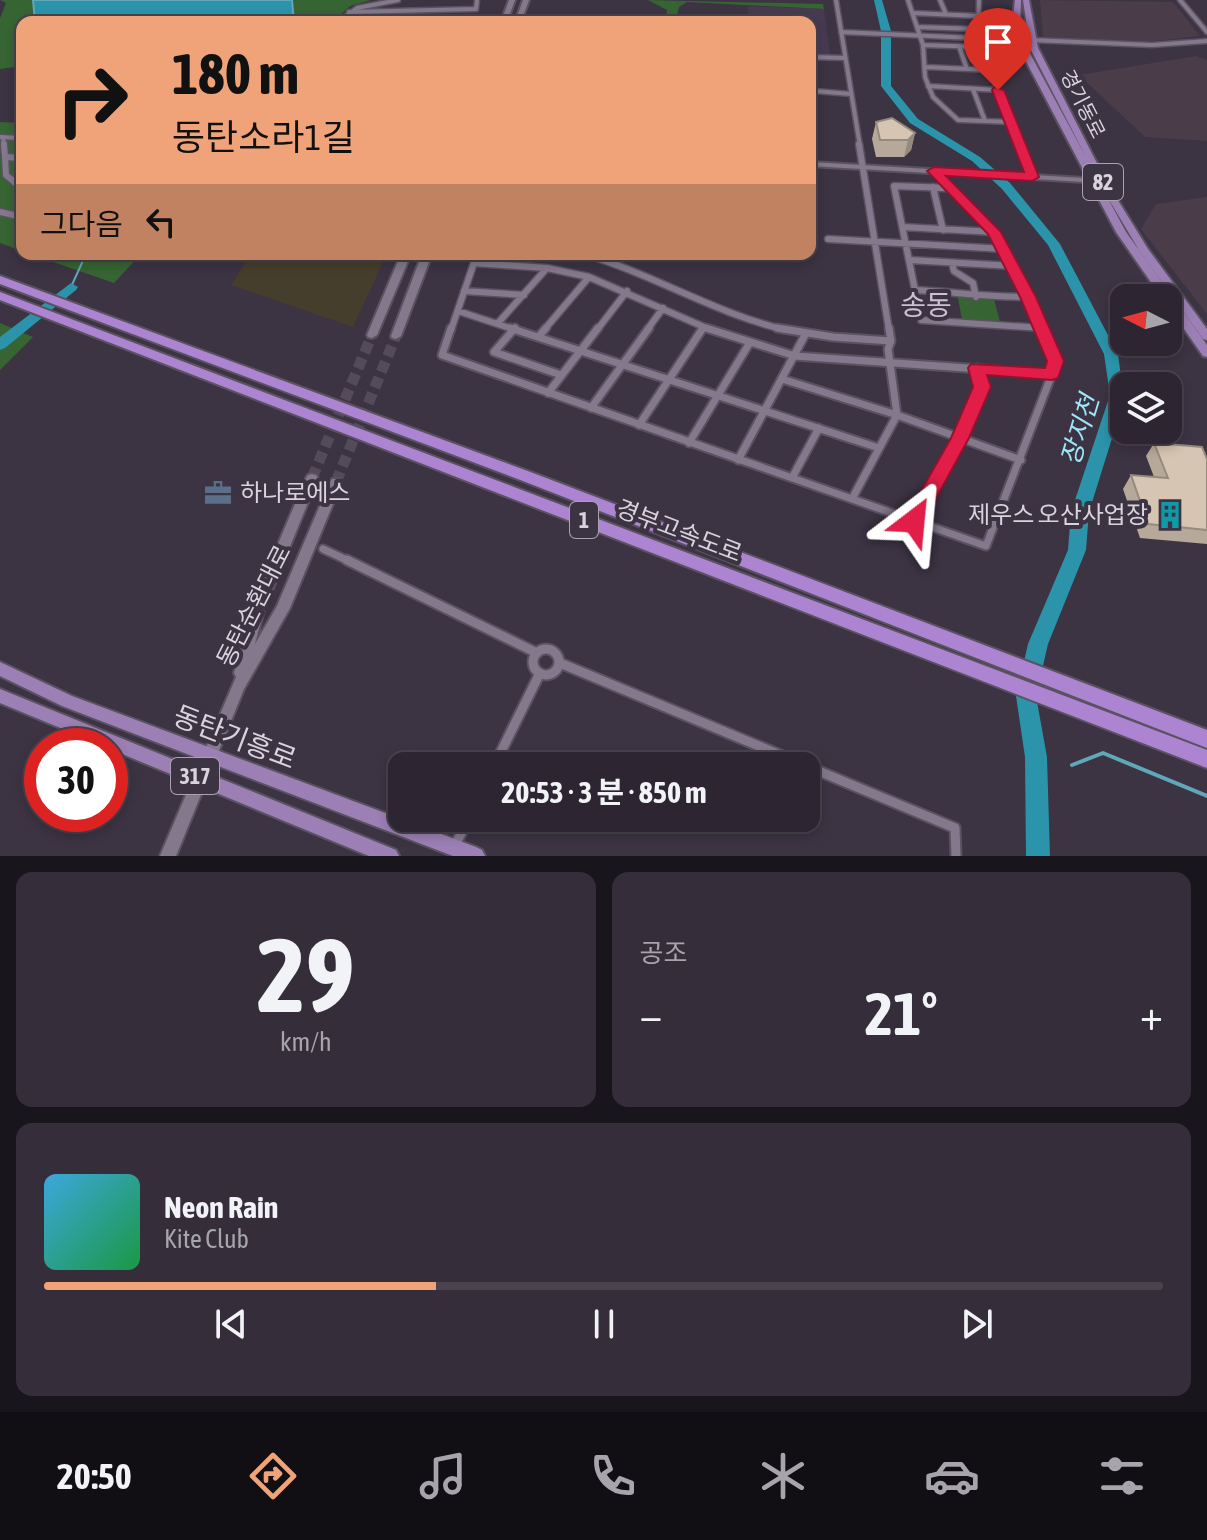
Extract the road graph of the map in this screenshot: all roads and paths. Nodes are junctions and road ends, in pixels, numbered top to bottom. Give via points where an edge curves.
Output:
1 (398, 0) edge
2 (477, 0) edge
3 (836, 0) edge
4 (908, 0) edge
5 (940, 0) edge
6 (979, 0) edge
7 (1015, 0) edge
8 (1026, 0) edge
9 (1033, 0) edge
10 (1179, 0) edge
11 (349, 12) junction
12 (1027, 12) junction
13 (913, 13) junction
14 (946, 14) junction
15 (345, 16) edge
16 (978, 16) junction
17 (917, 27) junction
18 (977, 29) junction
19 (841, 32) junction
20 (1207, 32) edge
21 (920, 35) junction
22 (978, 38) junction
23 (1019, 40) junction
24 (1031, 40) junction
25 (1207, 41) edge
26 (923, 45) junction
27 (959, 46) junction
28 (981, 47) junction
29 (816, 57) edge
30 (845, 58) junction
31 (926, 67) junction
32 (967, 69) junction
33 (990, 70) junction
34 (928, 86) junction
35 (973, 89) junction
36 (998, 90) junction
37 (816, 91) edge
38 (851, 94) junction
39 (985, 121) junction
40 (1011, 122) junction
41 (2, 137) edge
42 (5, 157) junction
43 (16, 158) edge
44 (816, 164) edge
45 (863, 167) junction
46 (934, 171) junction
47 (1032, 177) junction
48 (12, 180) junction
49 (16, 180) edge
50 (1097, 181) junction
51 (16, 184) edge
52 (933, 187) junction
53 (950, 188) junction
54 (903, 227) junction
55 (943, 230) junction
56 (994, 232) junction
57 (828, 239) dead end
58 (875, 242) junction
59 (906, 243) junction
60 (1005, 249) junction
61 (403, 260) edge
62 (425, 260) edge
63 (475, 260) edge
64 (606, 260) edge
65 (909, 260) junction
66 (474, 263) junction
67 (952, 263) junction
68 (1013, 266) junction
69 (547, 268) junction
70 (589, 277) junction
71 (0, 280) edge
72 (1158, 284) edge
73 (916, 290) junction
74 (464, 291) junction
75 (627, 291) junction
76 (524, 295) junction
77 (0, 296) edge
78 (976, 297) junction
79 (1028, 297) junction
80 (663, 308) junction
81 (458, 311) junction
82 (1182, 318) edge
83 (498, 323) junction
84 (704, 327) junction
85 (515, 328) junction
86 (1042, 328) junction
87 (372, 335) tunnel mouth
88 (805, 335) junction
89 (396, 336) tunnel mouth
90 (539, 336) junction
91 (1207, 337) edge
92 (891, 341) junction
93 (749, 344) junction
94 (581, 350) junction
95 (1207, 353) edge
96 (795, 356) junction
97 (890, 362) junction
98 (623, 364) junction
99 (977, 368) junction
100 (1052, 374) junction
101 (561, 375) junction
102 (670, 379) junction
103 (782, 379) junction
104 (548, 393) junction
105 (718, 395) junction
106 (591, 408) junction
107 (765, 411) junction
108 (897, 415) junction
109 (639, 425) junction
110 (819, 428) junction
111 (960, 438) junction
112 (689, 443) junction
113 (879, 448) junction
114 (738, 460) junction
115 (1021, 460) junction
116 (312, 478) tunnel mouth
117 (792, 478) junction
118 (336, 482) tunnel mouth
119 (852, 499) junction
120 (914, 521) junction
121 (323, 549) dead end
122 (537, 653) junction
123 (560, 663) junction
124 (990, 666) junction
125 (0, 669) edge
126 (540, 673) junction
127 (238, 686) junction
128 (1061, 694) junction
129 (0, 696) edge
130 (1207, 739) edge
131 (501, 752) edge
132 (209, 755) junction
133 (1207, 759) edge
134 (199, 778) junction
135 (462, 832) edge
136 (453, 849) junction
137 (168, 856) edge
138 (390, 856) edge
139 (476, 856) edge
140 (956, 856) edge

1 - 11 street
2 - 11 street via 476,9
3 - 19 street
4 - 13 street
5 - 14 street
6 - 16 street
7 - 23 main road, 경기동로 / 82
8 - 12 main road, 경기동로 / 82
9 - 12 main road
10 - 20 street
11 - 15 street
12 - 24 main road, 경기동로 / 82
13 - 14 street
13 - 17 street
14 - 16 street
16 - 18 street
17 - 18 street
17 - 21 street
18 - 22 street
19 - 21 street
19 - 30 street
21 - 22 street
21 - 26 street
22 - 23 street
22 - 28 street
23 - 50 main road, 경기동로 / 82
24 - 25 street via 1152,45
24 - 50 main road, 경기동로 / 82
26 - 27 street
26 - 31 street
27 - 28 street
27 - 32 street
28 - 33 street
29 - 30 street
30 - 38 street
31 - 32 street
31 - 34 street
32 - 33 street
33 - 36 street
34 - 35 street
34 - 39 street via 951,116
35 - 36 street
35 - 39 street
36 - 40 street
37 - 38 street
38 - 45 street
39 - 40 street
40 - 47 street
41 - 42 street
42 - 43 street
42 - 48 street via 6,175
44 - 45 main road
45 - 46 main road
45 - 58 street
46 - 47 main road
46 - 53 street
47 - 50 main road
48 - 49 street
48 - 51 street
50 - 72 main road, 경기동로 / 82 via 1121,232
50 - 91 main road, 경기동로 / 82
52 - 53 street
52 - 54 street via 894,186
52 - 55 street
53 - 56 street
54 - 55 street
54 - 59 street
55 - 56 street
56 - 60 street
57 - 58 street
58 - 59 street
58 - 92 street
59 - 60 street
59 - 65 street
60 - 68 street
61 - 87 main road
62 - 89 main road
63 - 66 street
64 - 88 street via 739,316
65 - 67 street
65 - 73 street
66 - 69 street
66 - 74 street
67 - 68 street
67 - 78 street via 954,271 973,283
68 - 79 street
69 - 70 street
69 - 76 street
70 - 75 street
70 - 90 street
71 - 124 highway, 경부고속도로 / 1 via 182,346
73 - 78 street
73 - 86 street via 921,320
74 - 76 street
74 - 81 street
75 - 80 street
75 - 94 street
76 - 83 street
77 - 124 highway, 경부고속도로 / 1
78 - 79 street
79 - 86 street
80 - 84 street
80 - 98 street
81 - 83 street
81 - 104 street via 442,355
82 - 95 main road, 경기동로 / 82
83 - 85 street
84 - 93 street
84 - 102 street
85 - 90 street
85 - 101 street via 494,352
86 - 100 street via 1056,361
88 - 92 street
88 - 96 street
90 - 94 street
92 - 97 street
93 - 96 street
93 - 105 street
94 - 98 street
94 - 101 street
96 - 97 street
96 - 103 street
97 - 99 street
97 - 108 street
98 - 102 street
98 - 106 street
99 - 100 street
99 - 111 street via 982,387
100 - 115 street
101 - 104 street
102 - 105 street
102 - 109 street
103 - 107 street
103 - 108 street
104 - 106 street
105 - 107 street
105 - 112 street
106 - 109 street
107 - 110 street
107 - 114 street
108 - 111 street
108 - 113 street
109 - 112 street
110 - 113 street
110 - 117 street
111 - 115 street
111 - 120 street
112 - 114 street
113 - 119 street
114 - 117 street
115 - 120 street via 986,546
116 - 127 main road, 동탄순환대로 via 257,610
117 - 119 street
118 - 127 main road, 동탄순환대로 via 283,608
119 - 120 street
121 - 122 street
122 - 123 street via 552,651
122 - 126 street via 532,663
123 - 126 street via 554,671
123 - 140 street via 955,828
124 - 128 highway, 경부고속도로 / 1
125 - 132 main road, 동탄기흥로 / 317 via 67,701
126 - 131 street
127 - 132 main road
128 - 130 highway, 경부고속도로 / 1
128 - 133 highway, 경부고속도로 / 1
129 - 134 main road, 동탄기흥로 / 317
132 - 134 main road
132 - 136 main road, 동탄기흥로 / 317
134 - 137 main road
134 - 138 main road, 동탄기흥로 / 317
135 - 136 street
136 - 139 main road, 동탄기흥로 / 317

